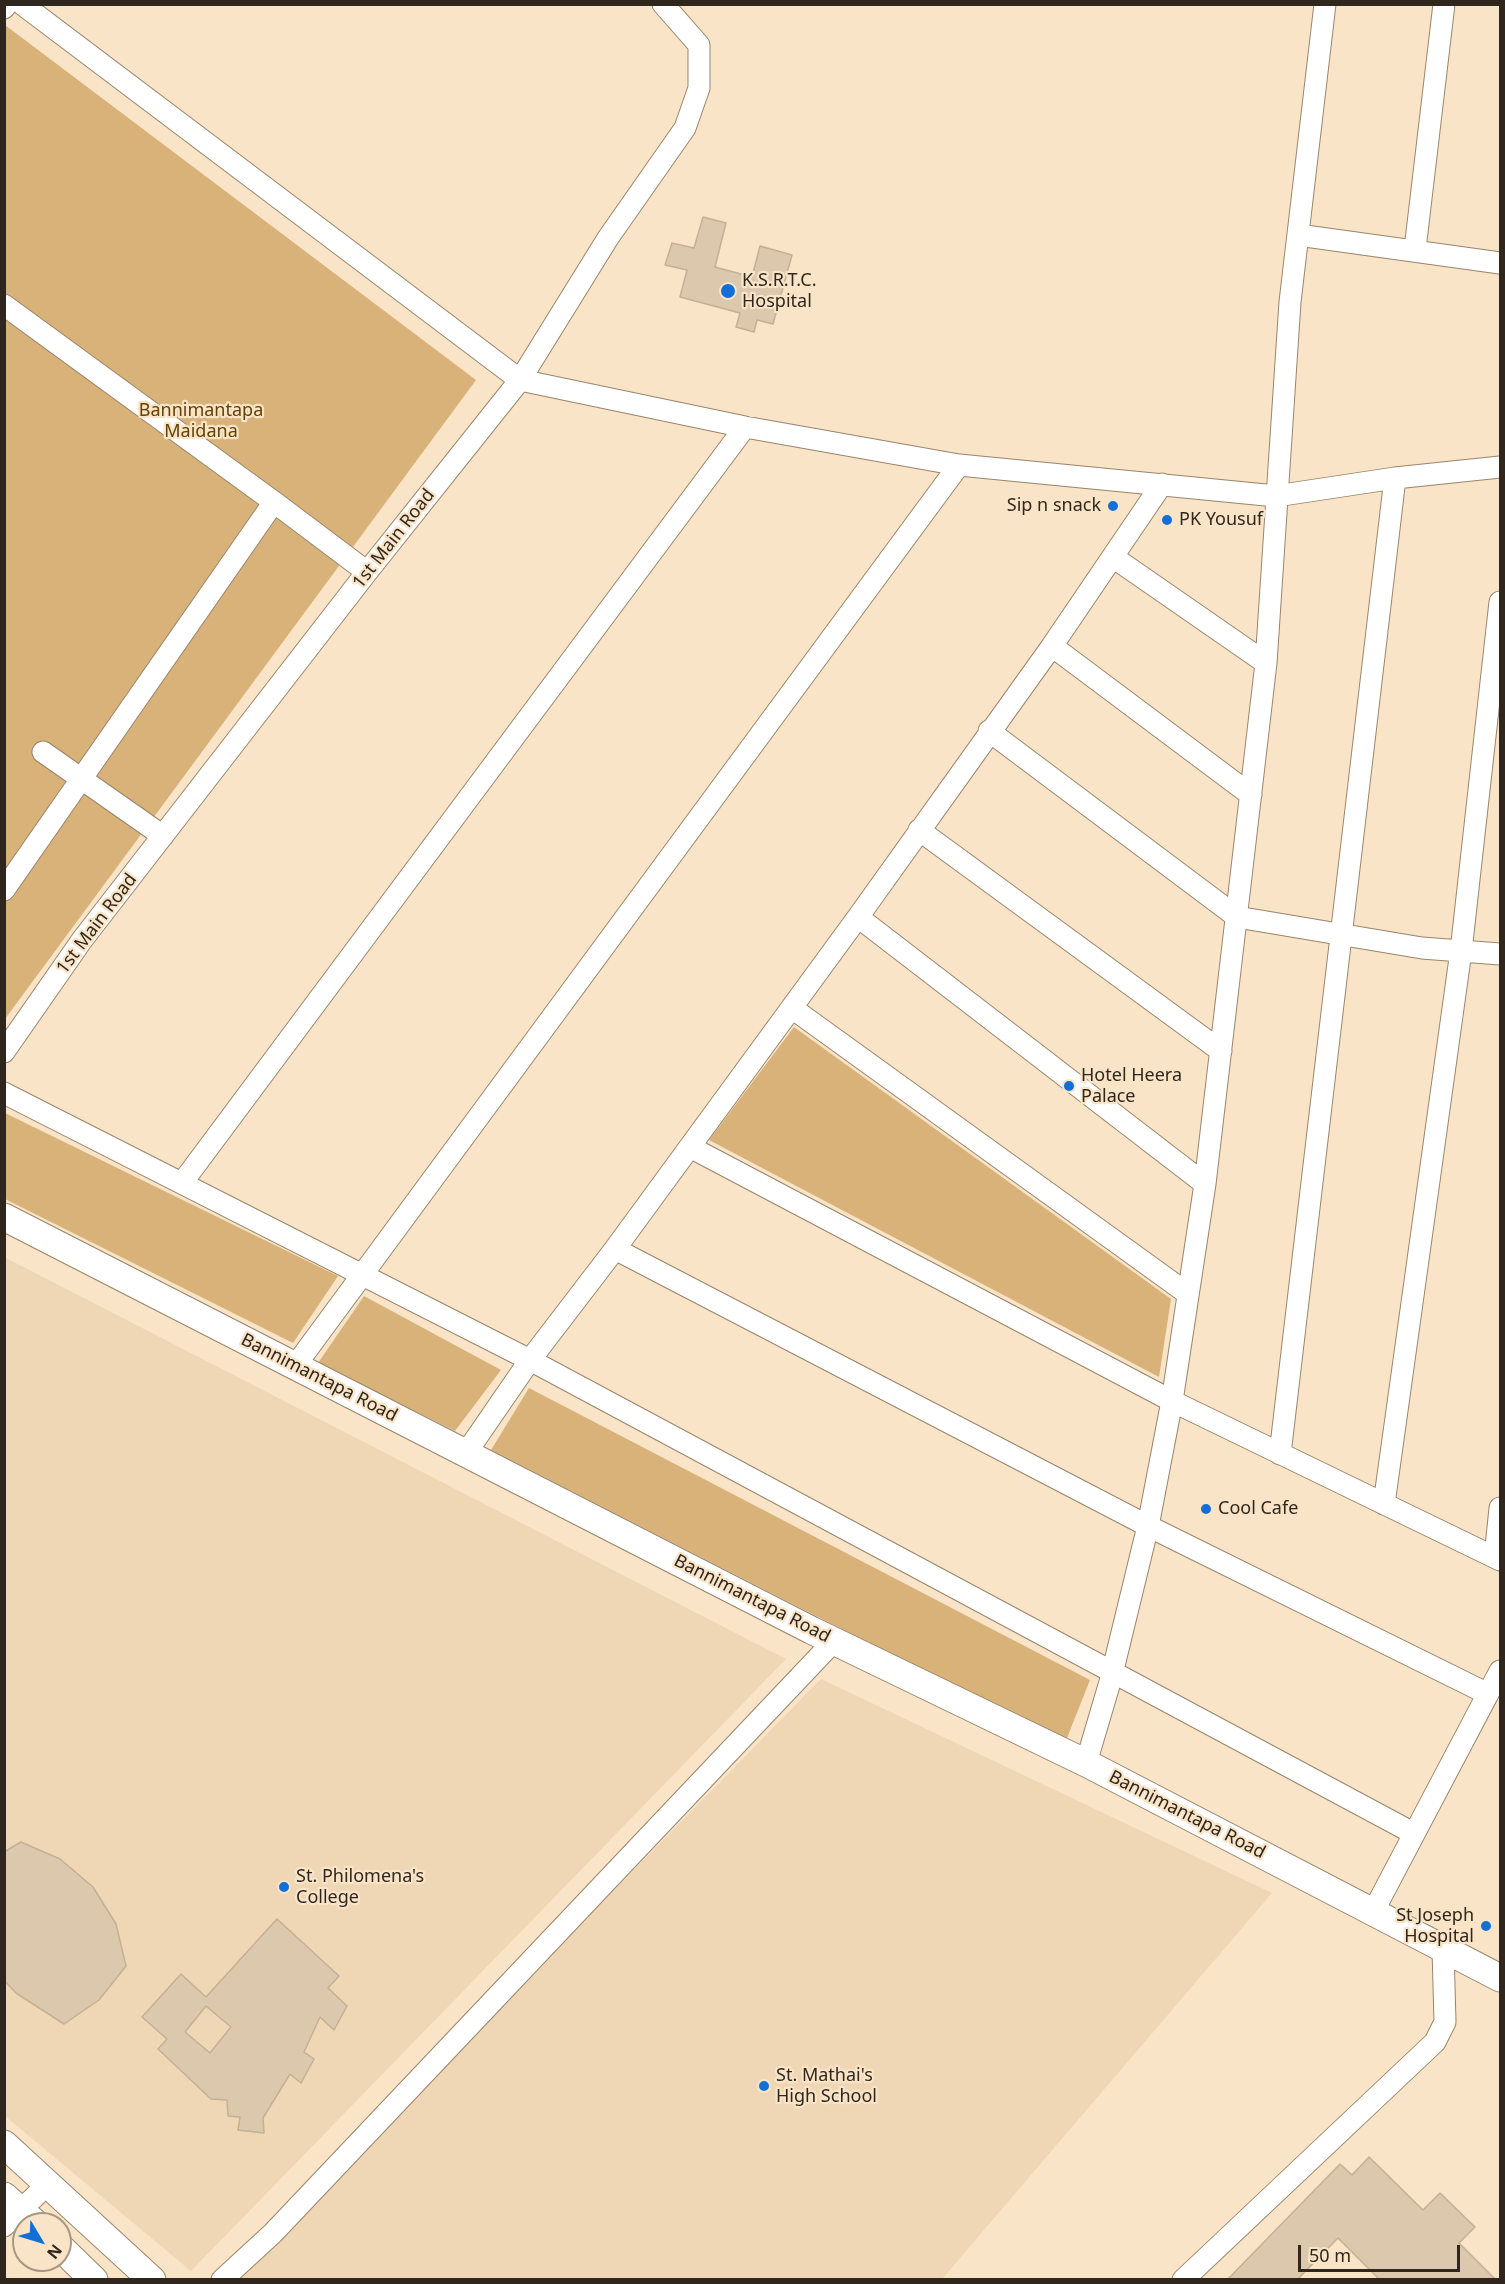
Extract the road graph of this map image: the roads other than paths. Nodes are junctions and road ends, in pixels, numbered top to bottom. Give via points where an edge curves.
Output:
1 (22, 4) edge
2 (663, 4) edge
3 (1325, 4) edge
4 (1444, 4) edge
5 (1298, 235) junction
6 (1415, 249) junction
7 (1500, 263) edge
8 (4, 305) edge
9 (520, 380) junction
10 (745, 427) junction
11 (959, 465) junction
12 (1500, 467) edge
13 (1395, 478) junction
14 (1162, 484) junction
15 (1276, 496) junction
16 (274, 502) junction
17 (1113, 556) junction
18 (367, 572) junction
19 (1500, 602) edge
20 (1052, 646) junction
21 (1266, 663) junction
22 (989, 731) junction
23 (43, 752) dead end
24 (81, 780) junction
25 (1251, 795) junction
26 (919, 830) junction
27 (163, 836) junction
28 (4, 890) edge
29 (858, 917) junction
30 (1237, 917) junction
31 (1343, 935) junction
32 (1461, 951) junction
33 (1500, 954) edge
34 (792, 1008) junction
35 (1221, 1051) junction
36 (4, 1052) edge
37 (4, 1093) edge
38 (690, 1147) junction
39 (182, 1183) junction
40 (1205, 1184) junction
41 (4, 1217) edge
42 (615, 1249) junction
43 (361, 1274) junction
44 (1188, 1294) junction
45 (530, 1360) junction
46 (295, 1366) junction
47 (1172, 1401) junction
48 (466, 1453) junction
49 (1280, 1454) junction
50 (1384, 1504) junction
51 (1500, 1508) edge
52 (1148, 1526) junction
53 (1498, 1558) edge
54 (834, 1641) junction
55 (1500, 1671) edge
56 (1113, 1672) junction
57 (1488, 1694) junction
58 (1086, 1763) junction
59 (1413, 1833) junction
60 (1373, 1912) junction
61 (1443, 1949) junction
62 (1500, 1978) edge
63 (4, 2144) edge
64 (49, 2183) junction
65 (19, 2212) edge
66 (72, 2259) edge
67 (94, 2280) edge
68 (152, 2280) edge
69 (222, 2280) edge
70 (1183, 2280) edge

1 - 9 street
2 - 9 street, 1st Main Road via 699,45 699,88 685,128 608,238
3 - 5 street
4 - 6 street
5 - 6 street
5 - 15 street
6 - 7 street
8 - 16 street
9 - 10 street
9 - 18 street, 1st Main Road
10 - 11 street
10 - 39 street
11 - 14 street
11 - 43 street
12 - 13 street
13 - 15 street
13 - 31 street
14 - 15 street
14 - 17 street
15 - 21 street
16 - 18 street
16 - 24 street
17 - 20 street
17 - 21 street
18 - 27 street, 1st Main Road
19 - 32 street
20 - 22 street
20 - 25 street
21 - 25 street
22 - 26 street
22 - 30 street
23 - 24 street
24 - 27 street
24 - 28 street
25 - 30 street
26 - 29 street
26 - 35 street
27 - 36 street, 1st Main Road via 82,940
29 - 34 street
29 - 40 street
30 - 31 street
30 - 35 street
31 - 32 street
31 - 49 street
32 - 33 street
32 - 50 street
34 - 38 street
34 - 44 street
35 - 40 street
37 - 39 street
38 - 42 street
38 - 47 street
39 - 43 street
40 - 44 street
41 - 46 main road, Bannimantapa Road
42 - 45 street
42 - 52 street
43 - 45 street
43 - 46 street
44 - 47 street
45 - 48 street
45 - 56 street
46 - 48 main road, Bannimantapa Road
47 - 49 street
47 - 52 street
48 - 54 main road, Bannimantapa Road
49 - 50 street
50 - 53 street
51 - 53 street
52 - 56 street
52 - 57 street
54 - 58 main road, Bannimantapa Road
54 - 69 street via 273,2233
55 - 57 street
56 - 58 street
56 - 59 street
57 - 59 street
58 - 60 main road, Bannimantapa Road
59 - 60 street
60 - 61 main road, Bannimantapa Road
61 - 62 main road, Bannimantapa Road
61 - 70 street via 1445,2022 1435,2042
63 - 64 main road
64 - 65 street
64 - 68 main road
66 - 67 main road

